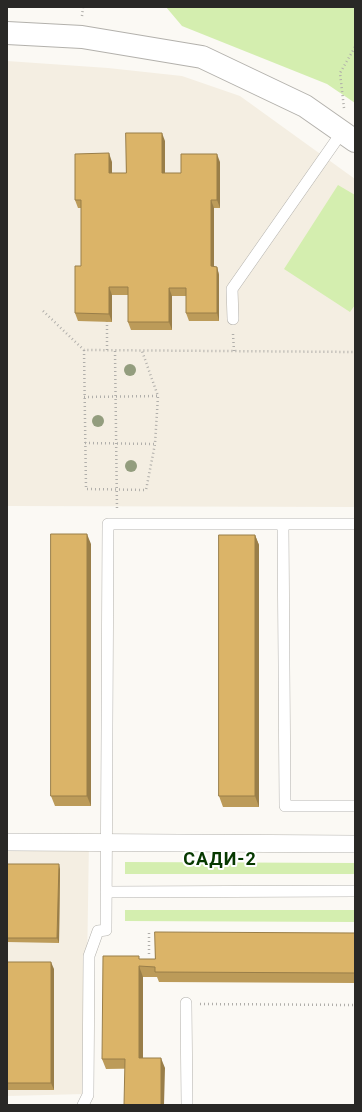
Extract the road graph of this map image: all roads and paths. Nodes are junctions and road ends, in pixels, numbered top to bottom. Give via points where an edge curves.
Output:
1 (7, 33) edge
2 (355, 47) edge
3 (348, 136) edge
4 (43, 311) dead end
5 (233, 319) joint
6 (107, 321) edge
7 (84, 350) junction
8 (107, 350) junction
9 (115, 351) junction
10 (142, 351) junction
11 (234, 351) junction
12 (355, 352) edge
13 (158, 396) junction
14 (84, 397) junction
15 (115, 397) junction
16 (85, 443) junction
17 (116, 444) junction
18 (155, 444) junction
19 (116, 490) junction
20 (117, 524) junction
21 (283, 524) junction
22 (355, 524) edge
23 (355, 806) edge
24 (7, 842) edge
25 (107, 842) junction
26 (355, 844) edge
27 (106, 892) junction
28 (355, 892) edge
29 (149, 933) dead end
30 (149, 957) edge
31 (186, 1004) joint
32 (355, 1005) edge
33 (83, 1105) edge
34 (187, 1105) edge

1 - 3 street via 82,37 202,57 305,106
2 - 3 path via 340,74
3 - 5 lane via 232,289
4 - 7 path
5 - 11 path
6 - 8 path
7 - 8 path
7 - 14 path
8 - 9 path
9 - 10 path
9 - 15 path
10 - 11 path
10 - 13 path
11 - 12 path
13 - 15 path
13 - 18 path
14 - 15 path
14 - 16 path
15 - 17 path
16 - 17 path
16 - 19 path via 86,489
17 - 18 path
17 - 19 path
18 - 19 path via 146,490
19 - 20 path
20 - 21 lane
20 - 25 lane via 108,524
21 - 22 lane
21 - 23 lane via 286,806
24 - 25 street
25 - 26 street
25 - 27 lane
27 - 28 lane
27 - 33 lane via 106,930 98,930 89,956 88,1095
29 - 30 path
31 - 32 path
31 - 34 lane

